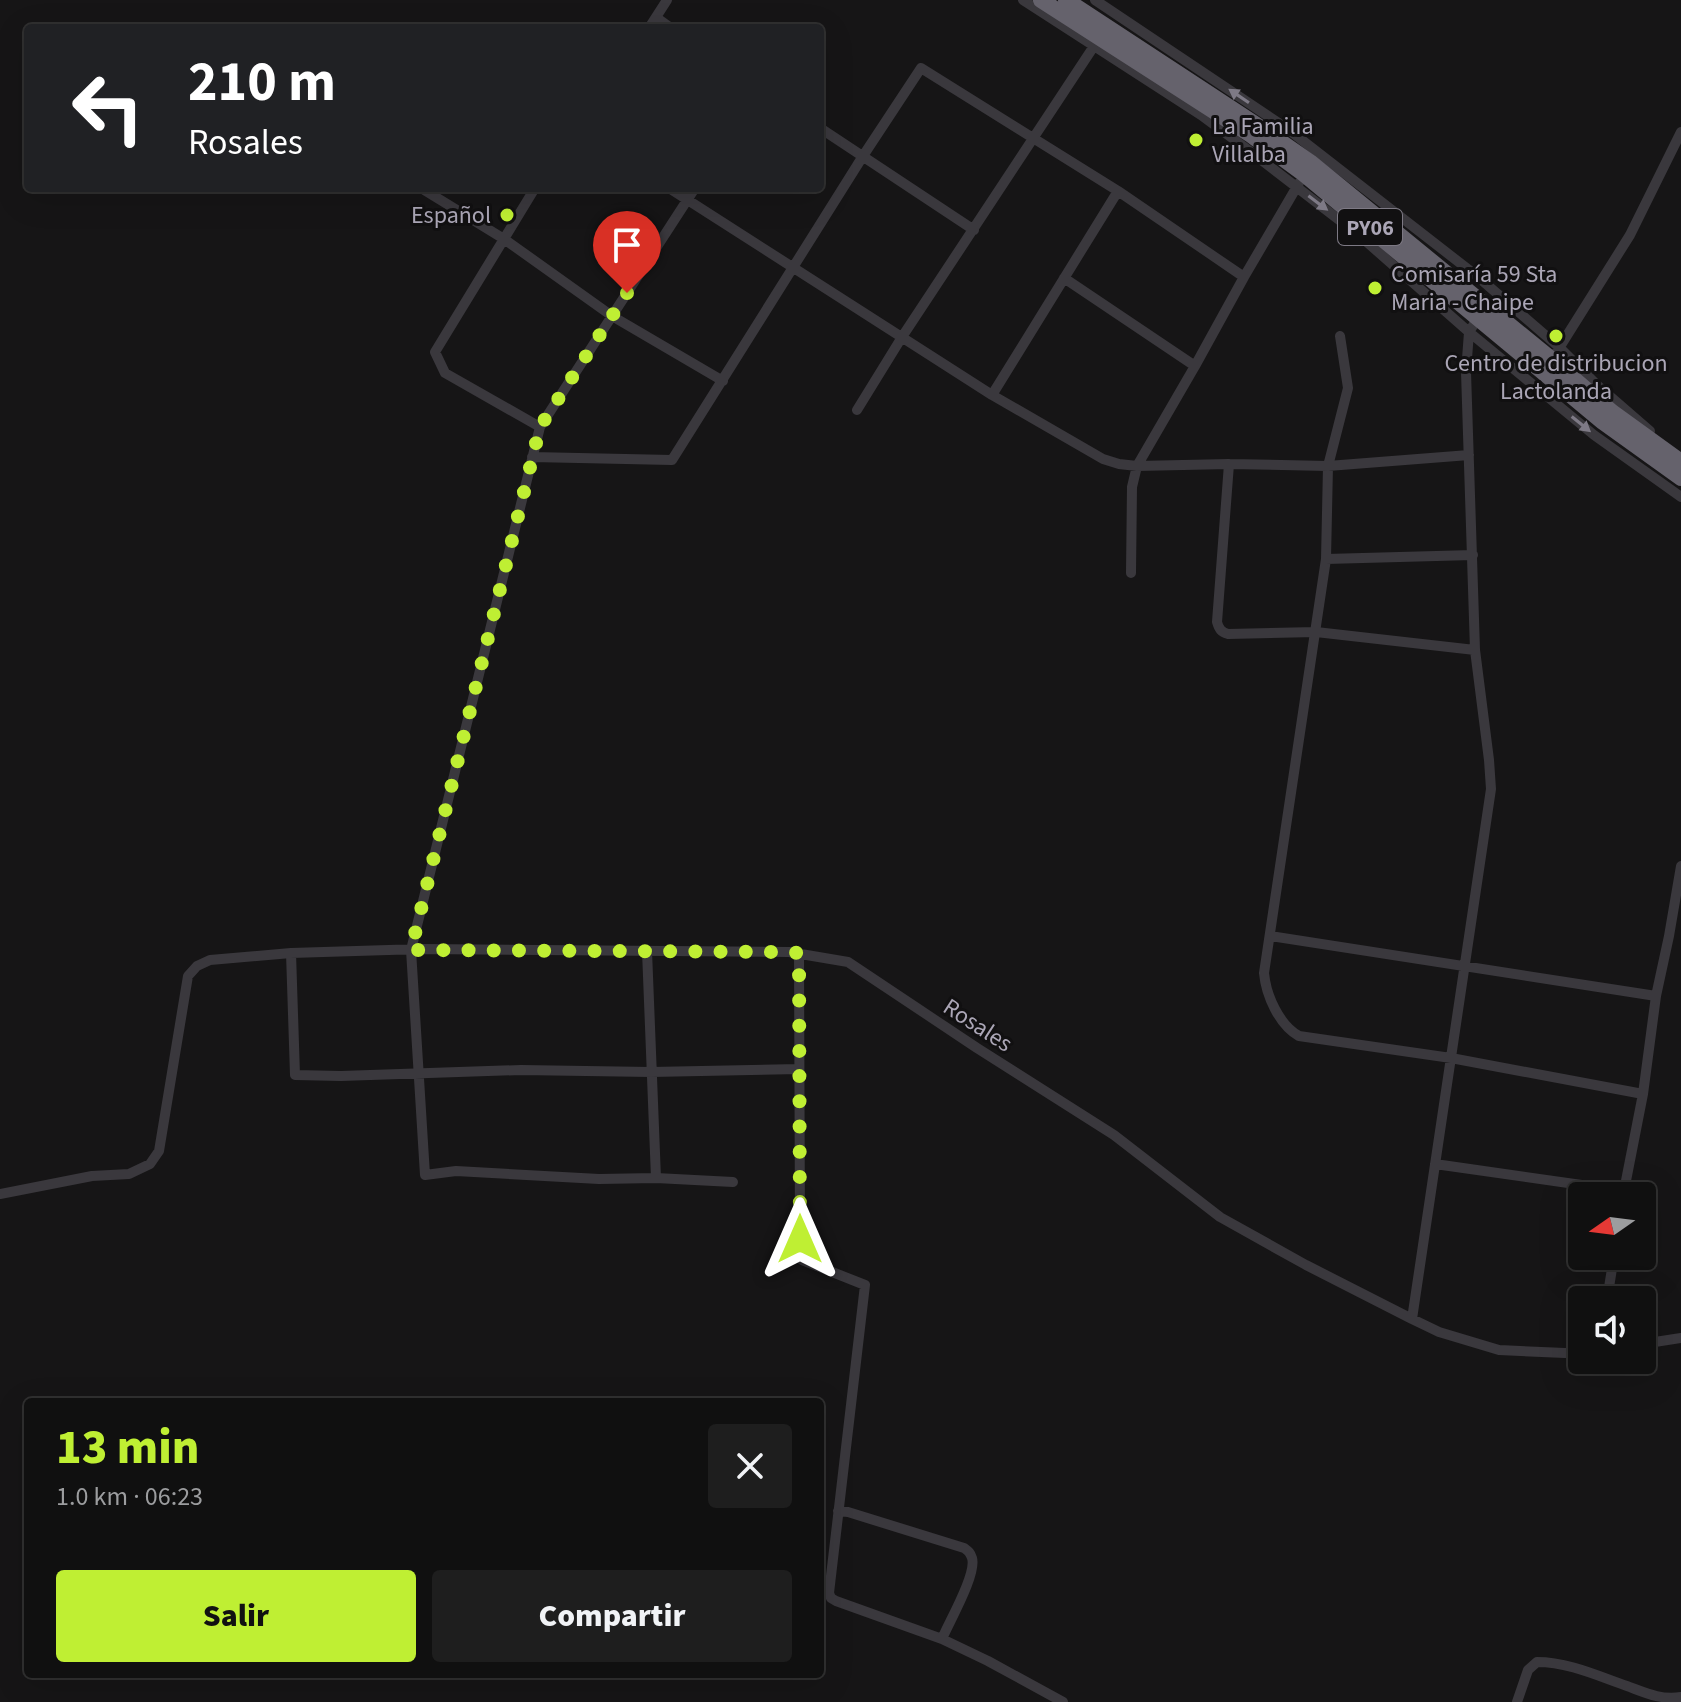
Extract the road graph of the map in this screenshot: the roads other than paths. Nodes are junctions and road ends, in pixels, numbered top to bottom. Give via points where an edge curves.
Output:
1 (667, 0) edge
2 (1023, 0) edge
3 (1041, 0) edge
4 (1066, 0) edge
5 (1095, 0) edge
6 (657, 18) junction
7 (652, 24) edge
8 (665, 24) edge
9 (1100, 37) junction
10 (824, 131) edge
11 (1681, 132) edge
12 (1033, 138) junction
13 (863, 156) junction
14 (1307, 168) junction
15 (1118, 191) junction
16 (428, 192) edge
17 (533, 192) edge
18 (675, 192) edge
19 (692, 192) edge
20 (687, 200) junction
21 (974, 230) junction
22 (504, 239) junction
23 (794, 268) junction
24 (1244, 277) junction
25 (1064, 278) junction
26 (1460, 303) junction
27 (612, 316) junction
28 (1473, 325) junction
29 (1340, 336) dead end
30 (902, 337) junction
31 (1553, 356) junction
32 (1195, 366) junction
33 (723, 381) junction
34 (992, 395) junction
35 (1587, 409) junction
36 (857, 410) dead end
37 (540, 427) junction
38 (1681, 453) edge
39 (1469, 455) junction
40 (532, 457) junction
41 (1681, 462) edge
42 (1229, 464) junction
43 (1137, 466) junction
44 (1328, 466) junction
45 (1681, 478) edge
46 (1681, 497) edge
47 (1473, 555) junction
48 (1326, 559) junction
49 (1131, 573) dead end
50 (1316, 632) junction
51 (1475, 650) junction
52 (1681, 866) edge
53 (1270, 936) junction
54 (411, 950) junction
55 (647, 951) junction
56 (291, 953) junction
57 (799, 953) junction
58 (1465, 966) junction
59 (1656, 996) junction
60 (1451, 1058) junction
61 (799, 1069) junction
62 (651, 1072) junction
63 (419, 1073) junction
64 (1643, 1094) junction
65 (1435, 1164) junction
66 (656, 1178) junction
67 (733, 1182) dead end
68 (1626, 1182) edge
69 (1568, 1184) edge
70 (0, 1194) edge
71 (1412, 1319) junction
72 (1681, 1338) edge
73 (1656, 1342) edge
74 (1568, 1353) edge
75 (838, 1511) junction
76 (942, 1639) junction
77 (1681, 1697) edge
78 (1063, 1702) edge
79 (1517, 1702) edge

1 - 6 street
2 - 9 street
3 - 9 highway, PY06
4 - 9 highway, PY06
14 -> 5 street via 1289,130
6 - 7 street
6 - 8 street
9 - 12 street
9 - 14 highway, PY06 via 1258,126
9 - 14 street via 1201,115
10 - 13 street
11 - 31 street via 1630,235
12 - 13 street via 921,68
12 - 15 street
12 - 21 street
13 - 21 street
13 - 23 street
14 - 24 street
14 - 26 highway, PY06
14 -> 28 street via 1360,236
14 - 31 highway, PY06
15 - 24 street
15 - 25 street
16 - 22 street
17 - 22 street
18 - 20 street
19 - 20 street
20 - 23 street
20 - 27 street
21 - 30 street
22 - 27 street
22 - 37 street via 435,352 445,373
23 - 30 street
23 - 33 street
24 - 32 street
25 - 32 street
25 - 34 street
26 - 28 highway, PY06
26 - 31 street via 1479,309 1543,363
27 - 33 street
27 - 37 street
28 - 35 highway, PY06
28 - 39 street via 1466,372
28 -> 46 street via 1594,435
29 - 44 street via 1348,388
30 - 34 street
30 - 36 street
31 - 35 street
31 - 38 street
31 - 41 highway, PY06 via 1612,412
32 - 43 street
33 - 40 street via 672,460
34 - 43 street via 1103,459
35 - 45 highway, PY06
37 - 40 street
39 - 44 street
39 - 47 street
40 - 54 street
42 - 43 street
42 - 44 street
42 - 50 street via 1218,627 1228,634
43 - 49 street
44 - 48 street
47 - 48 street
47 - 51 street
48 - 50 street
50 - 51 street
50 - 53 street
51 - 58 street via 1491,789
52 - 59 street
53 - 58 street
53 - 60 street via 1265,982 1289,1031
54 - 55 street, Rosales
54 - 56 street, Rosales
54 - 63 street
55 - 57 street, Rosales
55 - 62 street
56 - 63 street via 295,1075
56 - 70 street, Rosales via 210,960 188,976 159,1151 150,1164 129,1174
57 - 61 street
57 - 71 street, Rosales via 848,962 1114,1135 1220,1217
58 - 59 street
58 - 60 street
59 - 64 street
60 - 64 street
60 - 65 street
61 - 62 street
61 - 75 street via 802,1260 865,1285
62 - 63 street
62 - 66 street
63 - 66 street via 425,1175 456,1171
64 - 68 street
65 - 69 street
65 - 71 street
66 - 67 street
71 - 74 street, Rosales via 1499,1350
72 - 73 street
75 - 76 street via 831,1598
75 - 76 street via 969,1551 971,1573
76 - 78 street
77 - 79 street via 1664,1699 1582,1670 1537,1662 1528,1670

